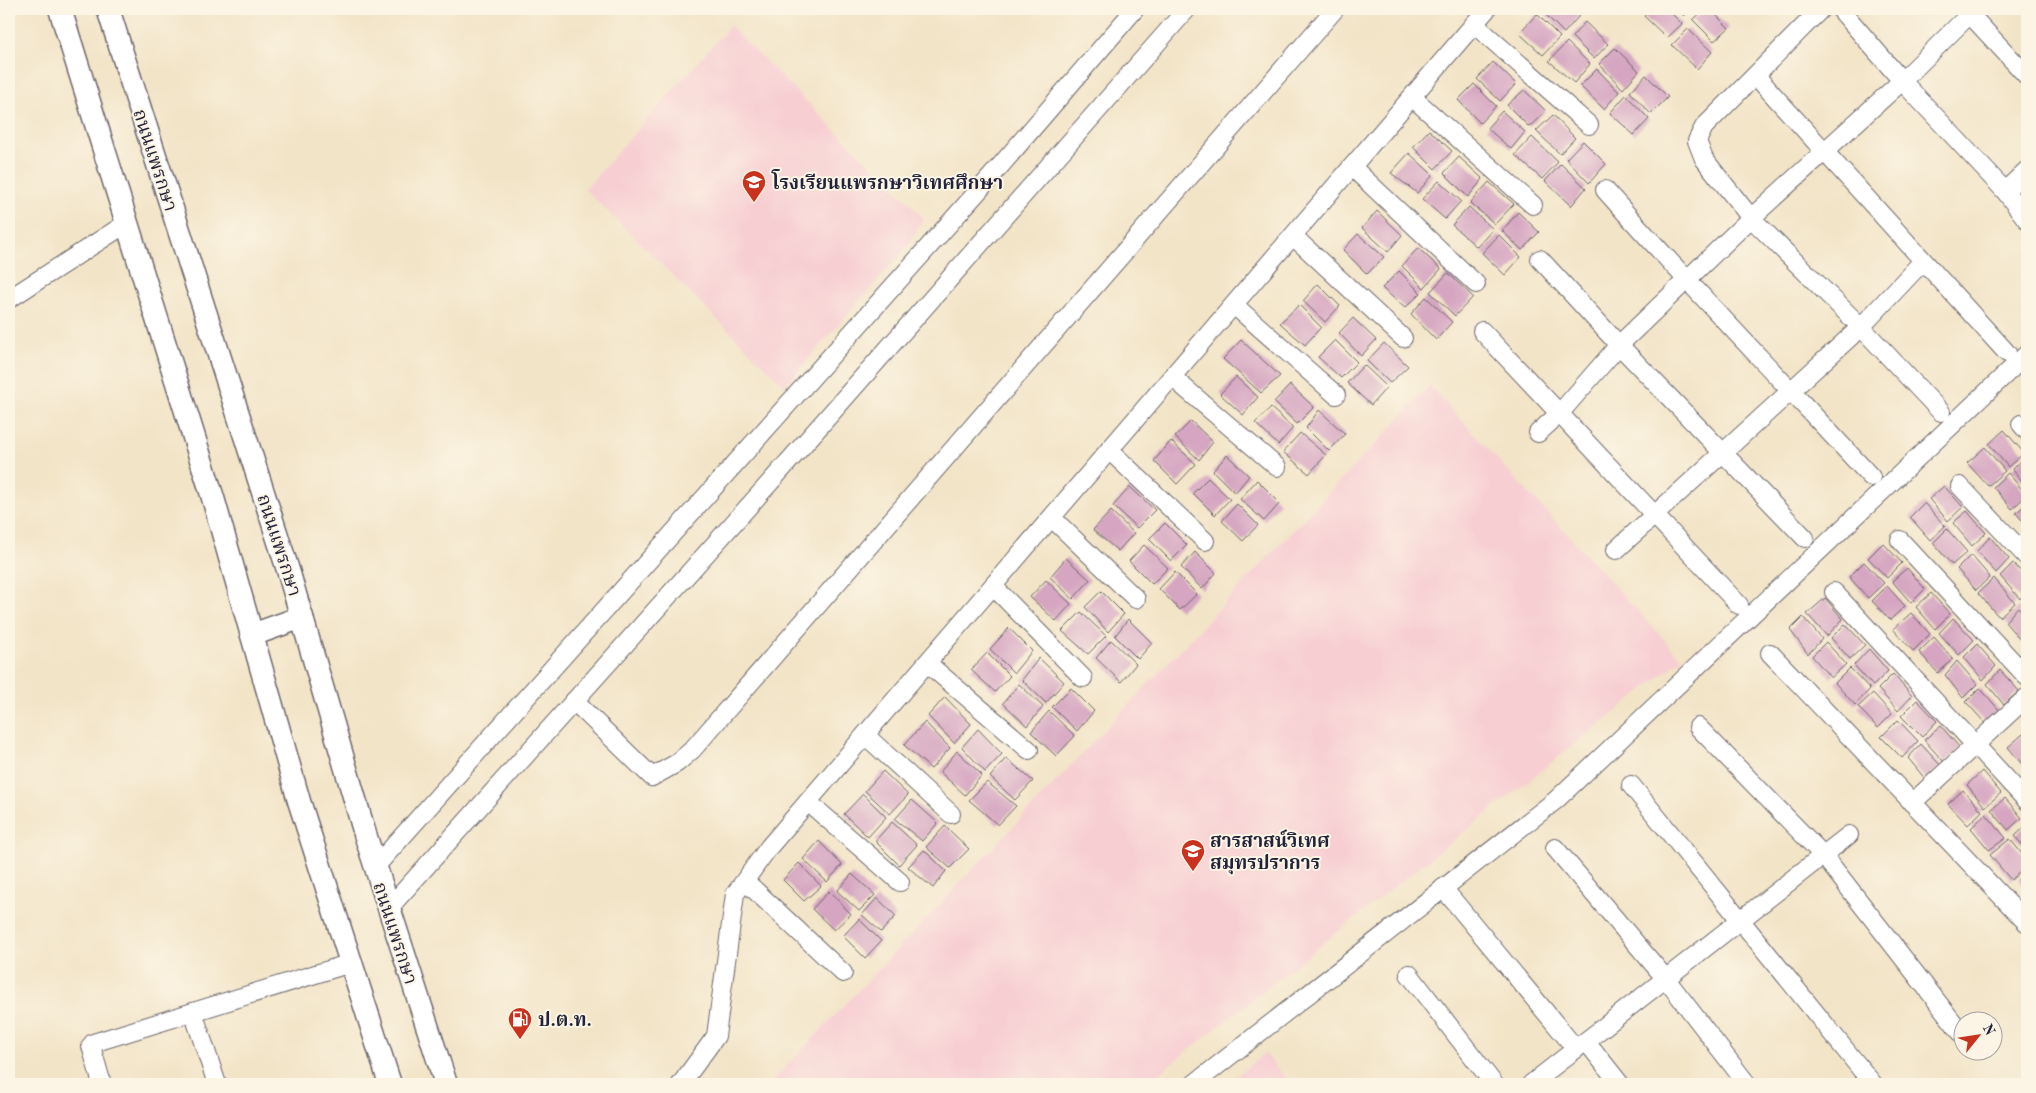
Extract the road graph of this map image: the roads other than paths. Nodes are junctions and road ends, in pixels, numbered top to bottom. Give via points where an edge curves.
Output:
1 (60, 9) edge
2 (108, 9) edge
3 (1135, 9) edge
4 (1186, 9) edge
5 (1335, 9) edge
6 (1487, 9) edge
7 (1821, 9) edge
8 (1840, 9) edge
9 (1970, 10) edge
10 (1474, 24) junction
11 (1756, 76) junction
12 (2027, 76) edge
13 (1902, 81) junction
14 (1412, 97) junction
15 (1589, 125) dead end
16 (1824, 152) junction
17 (1352, 167) junction
18 (2027, 170) edge
19 (1605, 190) dead end
20 (2005, 191) junction
21 (1533, 205) dead end
22 (1751, 218) junction
23 (2027, 220) edge
24 (127, 223) junction
25 (1293, 236) junction
26 (1540, 259) dead end
27 (1923, 261) junction
28 (1686, 281) junction
29 (1476, 284) dead end
30 (9, 299) edge
31 (1234, 304) junction
32 (1861, 328) junction
33 (1482, 331) dead end
34 (1403, 338) dead end
35 (1619, 345) junction
36 (2007, 353) dead end
37 (2027, 354) edge
38 (1172, 377) junction
39 (1792, 391) junction
40 (1336, 396) dead end
41 (1941, 412) dead end
42 (1559, 414) junction
43 (1538, 433) dead end
44 (1110, 450) junction
45 (1724, 453) junction
46 (1277, 467) dead end
47 (1871, 477) dead end
48 (1960, 486) dead end
49 (1654, 515) junction
50 (1052, 518) junction
51 (1805, 538) dead end
52 (1900, 540) dead end
53 (1205, 541) dead end
54 (1616, 550) dead end
55 (2027, 557) edge
56 (993, 586) junction
57 (1834, 592) dead end
58 (1136, 599) dead end
59 (1739, 604) dead end
60 (302, 617) junction
61 (252, 635) junction
62 (1770, 653) dead end
63 (927, 664) junction
64 (2027, 677) edge
65 (1083, 678) dead end
66 (2027, 697) edge
67 (574, 701) junction
68 (1698, 727) dead end
69 (866, 735) junction
70 (1974, 746) junction
71 (1029, 750) dead end
72 (1631, 785) dead end
73 (2027, 801) edge
74 (808, 802) junction
75 (1912, 802) junction
76 (951, 814) dead end
77 (1849, 835) dead end
78 (1555, 848) dead end
79 (1824, 856) junction
80 (375, 868) junction
81 (745, 881) junction
82 (900, 882) dead end
83 (1444, 888) junction
84 (388, 909) junction
85 (1743, 920) junction
86 (2027, 923) edge
87 (351, 963) junction
88 (843, 974) dead end
89 (1409, 974) dead end
90 (1666, 979) junction
91 (193, 1012) junction
92 (1954, 1023) edge
93 (1581, 1045) junction
94 (102, 1084) edge
95 (217, 1084) edge
96 (390, 1084) edge
97 (446, 1084) edge
98 (681, 1084) edge
99 (1194, 1084) edge
100 (1494, 1084) edge
101 (1531, 1084) edge
102 (1620, 1084) edge
103 (1747, 1084) edge
104 (1873, 1084) edge

1 - 24 main road
2 - 60 main road, ถนนแพรกษา
3 - 80 street via 989,179
4 - 67 street
5 - 67 street via 692,750 652,777
6 - 10 street
7 - 11 street
8 - 13 street
9 - 12 street
9 - 13 street
10 - 14 street
10 - 15 street
11 - 16 street
11 - 22 street via 1704,127 1697,141 1704,159
13 - 16 street
13 - 20 street
14 - 17 street
14 - 21 street
16 - 22 street
16 - 27 street
17 - 25 street
17 - 29 street
18 - 20 street
19 - 28 street
20 - 23 street
22 - 28 street
22 - 32 street
24 - 30 street
24 - 61 main road
25 - 31 street
25 - 34 street
26 - 35 street
27 - 32 street
27 - 36 street
28 - 35 street
28 - 39 street
31 - 38 street
31 - 40 street
32 - 39 street
32 - 41 street
33 - 42 street
35 - 42 street
35 - 45 street
37 - 83 street via 1556,800
38 - 44 street
38 - 46 street
39 - 45 street
39 - 47 street
42 - 43 street
42 - 49 street
44 - 50 street
44 - 53 street
45 - 49 street
45 - 51 street
48 - 55 street
49 - 54 street
49 - 59 street
50 - 56 street
50 - 58 street
52 - 64 street
56 - 63 street
56 - 65 street
57 - 70 street
60 - 61 main road
60 - 80 main road, ถนนแพรกษา
61 - 87 main road via 302,810
62 - 75 street
63 - 69 street
63 - 71 street
66 - 70 street
67 - 84 street
68 - 79 street
69 - 74 street
69 - 76 street
70 - 73 street
70 - 75 street
72 - 85 street
74 - 81 street
74 - 82 street
75 - 86 street
77 - 79 street
78 - 90 street
79 - 85 street
79 - 92 street
80 - 84 main road, ถนนแพรกษา
81 - 88 street
81 - 98 street via 735,894 716,1036
83 - 93 street
83 - 99 street
84 - 97 main road, ถนนแพรกษา
85 - 90 street
85 - 104 street
87 - 91 street
87 - 96 main road
89 - 100 street
90 - 93 street
90 - 103 street
91 - 94 street via 91,1045
91 - 95 street
93 - 101 street
93 - 102 street

